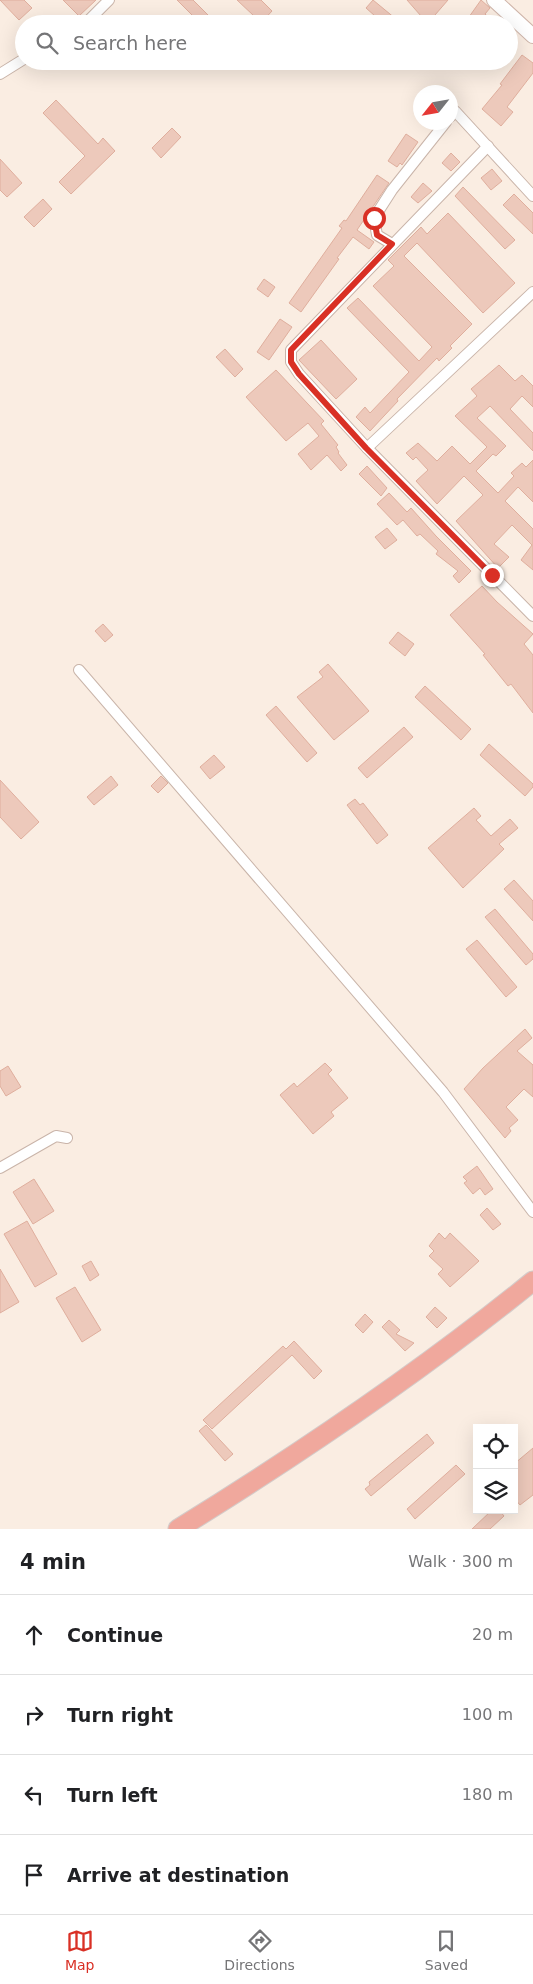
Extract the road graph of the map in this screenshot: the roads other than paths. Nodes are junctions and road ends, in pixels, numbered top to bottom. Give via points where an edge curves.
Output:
1 (109, 0) edge
2 (494, 0) edge
3 (94, 15) edge
4 (511, 15) edge
5 (518, 21) edge
6 (532, 33) edge
7 (15, 65) edge
8 (0, 74) edge
9 (458, 114) edge
10 (440, 130) edge
11 (488, 146) junction
12 (533, 196) edge
13 (392, 244) junction
14 (533, 292) edge
15 (366, 448) junction
16 (533, 616) edge
17 (79, 670) dead end
18 (67, 1138) dead end
19 (0, 1168) edge
20 (533, 1212) edge
21 (533, 1281) edge
22 (178, 1529) edge

1 - 3 street
2 - 4 street
5 - 6 street
7 - 8 street
9 - 11 street
10 - 13 street via 374,218 377,235
11 - 12 street
11 - 13 street
13 - 15 street via 291,350 291,362 299,374
14 - 15 street
15 - 16 street
17 - 20 street via 444,1092
18 - 19 street via 56,1136
21 - 22 highway via 396,1386

